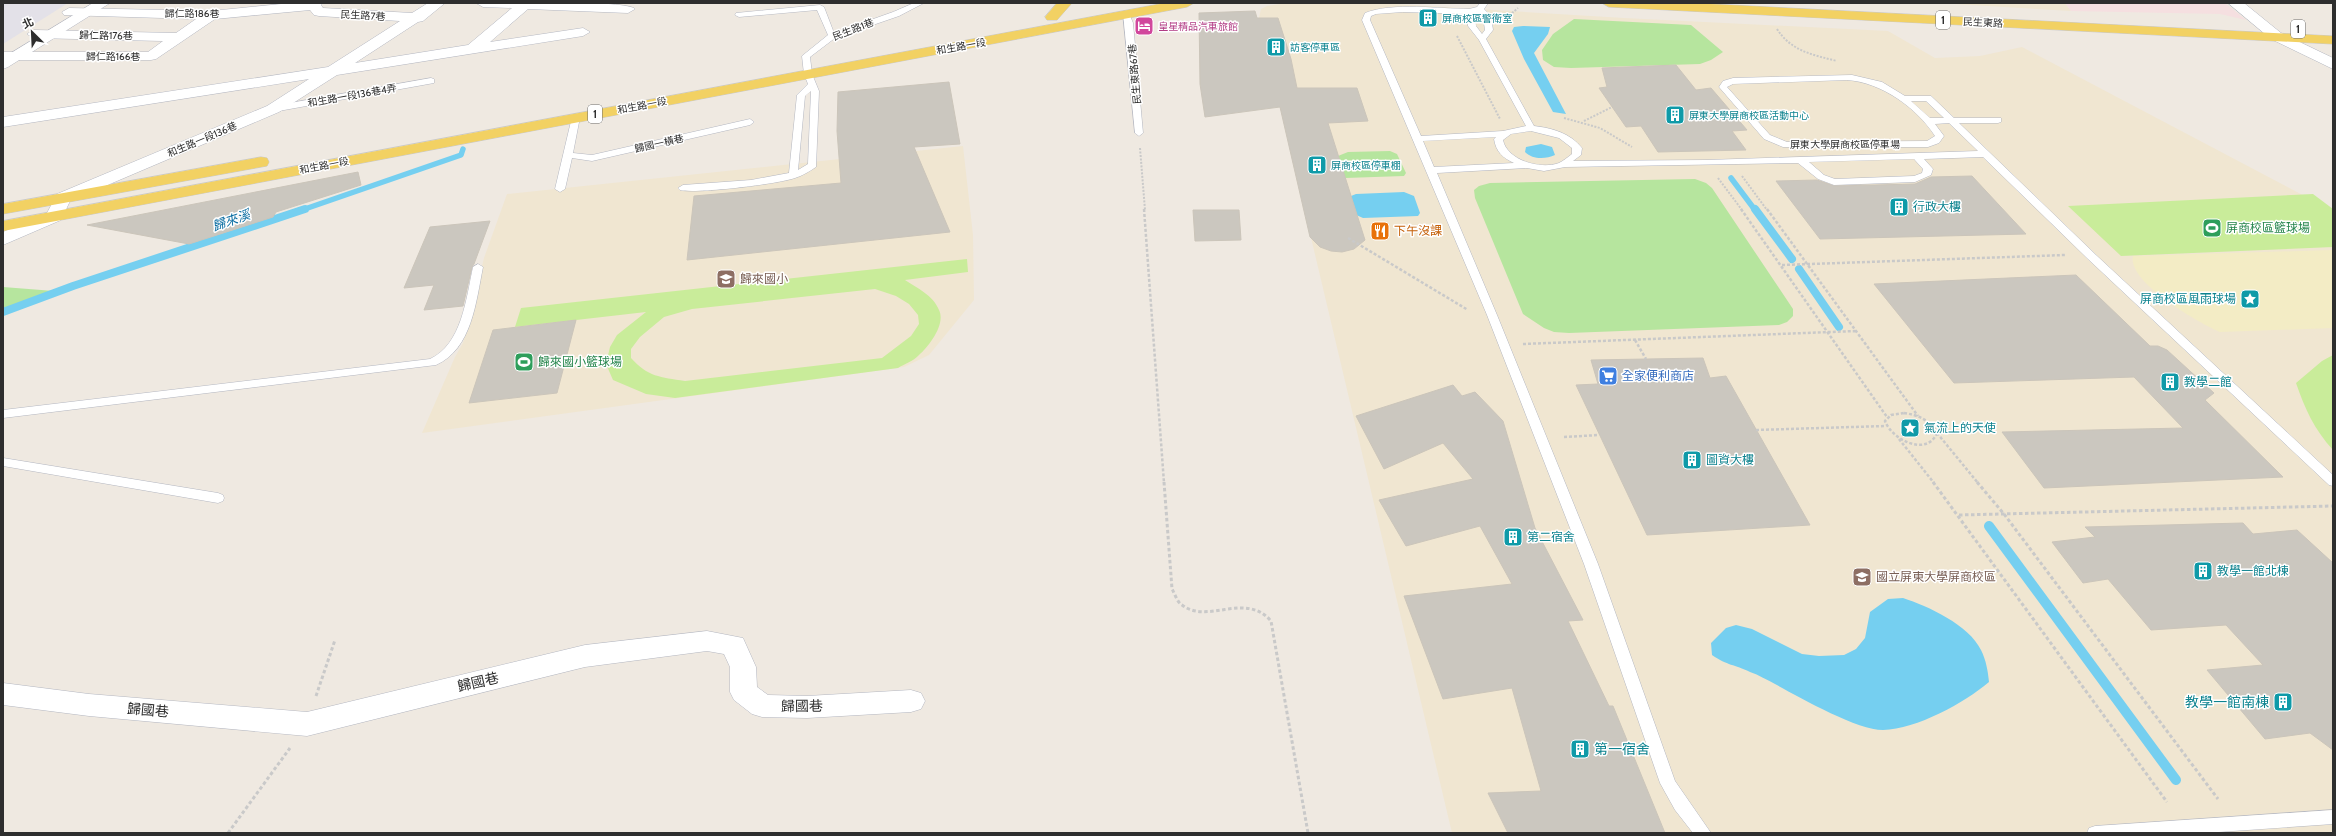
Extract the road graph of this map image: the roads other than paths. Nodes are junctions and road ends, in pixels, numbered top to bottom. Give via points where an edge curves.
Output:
1 (103, 3) edge
2 (438, 3) edge
3 (483, 3) edge
4 (920, 3) edge
5 (1065, 3) edge
6 (1187, 3) edge
7 (1609, 3) edge
8 (1783, 3) edge
9 (2235, 3) edge
10 (315, 4) edge
11 (523, 6) junction
12 (1483, 8) edge
13 (628, 9) dead end
14 (1126, 9) edge
15 (1471, 11) junction
16 (69, 12) dead end
17 (88, 12) junction
18 (210, 15) junction
19 (739, 15) dead end
20 (1052, 17) junction
21 (418, 18) junction
22 (2264, 27) junction
23 (2333, 31) edge
24 (583, 32) dead end
25 (34, 34) dead end
26 (53, 34) junction
27 (832, 36) junction
28 (2276, 36) junction
29 (178, 37) junction
30 (1482, 39) junction
31 (2333, 40) edge
32 (474, 48) junction
33 (10, 56) edge
34 (3, 64) edge
35 (2333, 64) edge
36 (337, 70) junction
37 (809, 74) junction
38 (431, 81) dead end
39 (1901, 99) junction
40 (273, 109) junction
41 (576, 117) junction
42 (1998, 120) dead end
43 (1927, 121) junction
44 (1951, 121) junction
45 (3, 122) edge
46 (750, 122) dead end
47 (1531, 128) junction
48 (1139, 133) road end
49 (1503, 134) junction
50 (1417, 139) junction
51 (1985, 154) junction
52 (568, 155) junction
53 (1917, 157) junction
54 (1801, 161) junction
55 (1565, 164) junction
56 (1527, 165) junction
57 (1431, 170) junction
58 (793, 176) junction
59 (560, 188) dead end
60 (683, 188) dead end
61 (63, 198) junction
62 (3, 209) edge
63 (55, 216) junction
64 (3, 226) edge
65 (3, 239) edge
66 (478, 267) dead end
67 (3, 414) edge
68 (3, 462) edge
69 (2333, 482) edge
70 (218, 498) dead end
71 (3, 694) edge
72 (911, 701) dead end
73 (2333, 817) edge
74 (1703, 833) edge
75 (2095, 833) edge

1 - 17 street
2 - 21 street, 民生路7巷
3 - 11 street
4 - 27 lane, 民生路1巷
5 - 20 main road
6 - 14 main road, 和生路一段 / 1
7 - 28 main road, 民生東路 / 1
8 - 22 main road, 民生東路 / 1
9 - 22 street
10 - 18 street, 歸仁路186巷
10 - 21 street, 民生路7巷 via 320,12
11 - 13 street
11 - 32 street
12 - 15 lane
12 - 30 lane via 1488,16 1488,30
14 - 20 main road, 和生路一段 / 1
14 - 37 main road, 和生路一段 / 1
14 - 48 lane, 民生東路67巷 via 1130,23
15 - 30 lane via 1470,18 1474,31
15 - 50 lane via 1375,12 1368,15 1366,20
16 - 17 street, 歸仁路186巷
17 - 18 street, 歸仁路186巷
17 - 26 street
18 - 29 street, 歸仁路166巷
19 - 27 lane via 820,7
20 - 37 main road, 和生路一段 / 1
21 - 36 street, 民生路7巷
22 - 23 main road, 民生東路 / 1
22 - 28 street
24 - 32 street
25 - 26 street, 歸仁路176巷
26 - 29 street, 歸仁路176巷
26 - 33 street
27 - 37 lane, 民生路1巷 via 806,56
28 - 31 main road, 民生東路 / 1
28 - 35 street
29 - 33 street, 歸仁路166巷 via 151,56
30 - 47 lane
32 - 36 street
33 - 34 street
36 - 40 street, 和生路一段136巷
36 - 45 street
37 - 41 main road, 和生路一段 / 1
37 - 58 lane via 801,95
37 - 58 lane via 815,104 813,165
37 - 61 main road, 和生路一段 / 1
38 - 40 lane, 和生路一段136巷4弄
39 - 43 lane, 屏東大學屏商校區停車場
39 - 43 lane, 屏東大學屏商校區停車場 via 1884,86 1854,77 1734,81 1726,83 1723,87 1767,137 1786,145 1928,144 1940,136
39 - 44 lane via 1928,98
40 - 61 street, 和生路一段136巷
41 - 52 lane
41 - 63 main road, 和生路一段 / 1
42 - 44 lane
43 - 44 lane
44 - 51 lane
46 - 52 lane, 歸國一橫巷 via 592,158
47 - 49 lane via 1511,130
47 - 55 lane via 1553,132 1572,142 1576,148 1576,155
49 - 50 lane
49 - 56 lane via 1497,145 1500,150 1506,156
50 - 57 lane
51 - 53 lane
51 - 69 lane
52 - 59 lane
53 - 54 lane
53 - 54 lane via 1928,169 1926,175 1915,179 1834,182 1821,177
54 - 55 lane
55 - 56 lane via 1547,167
56 - 57 lane
57 - 74 lane via 1591,564 1668,783
58 - 60 lane via 775,180
61 - 62 main road, 和生路一段 / 1
61 - 63 street
63 - 64 main road, 和生路一段 / 1
63 - 65 street
66 - 67 lane via 470,306 452,349 432,362
68 - 70 lane
71 - 72 street, 歸國巷 via 90,705 307,724 585,656 707,641 734,645 743,667 744,692 762,706 807,707
73 - 75 lane

